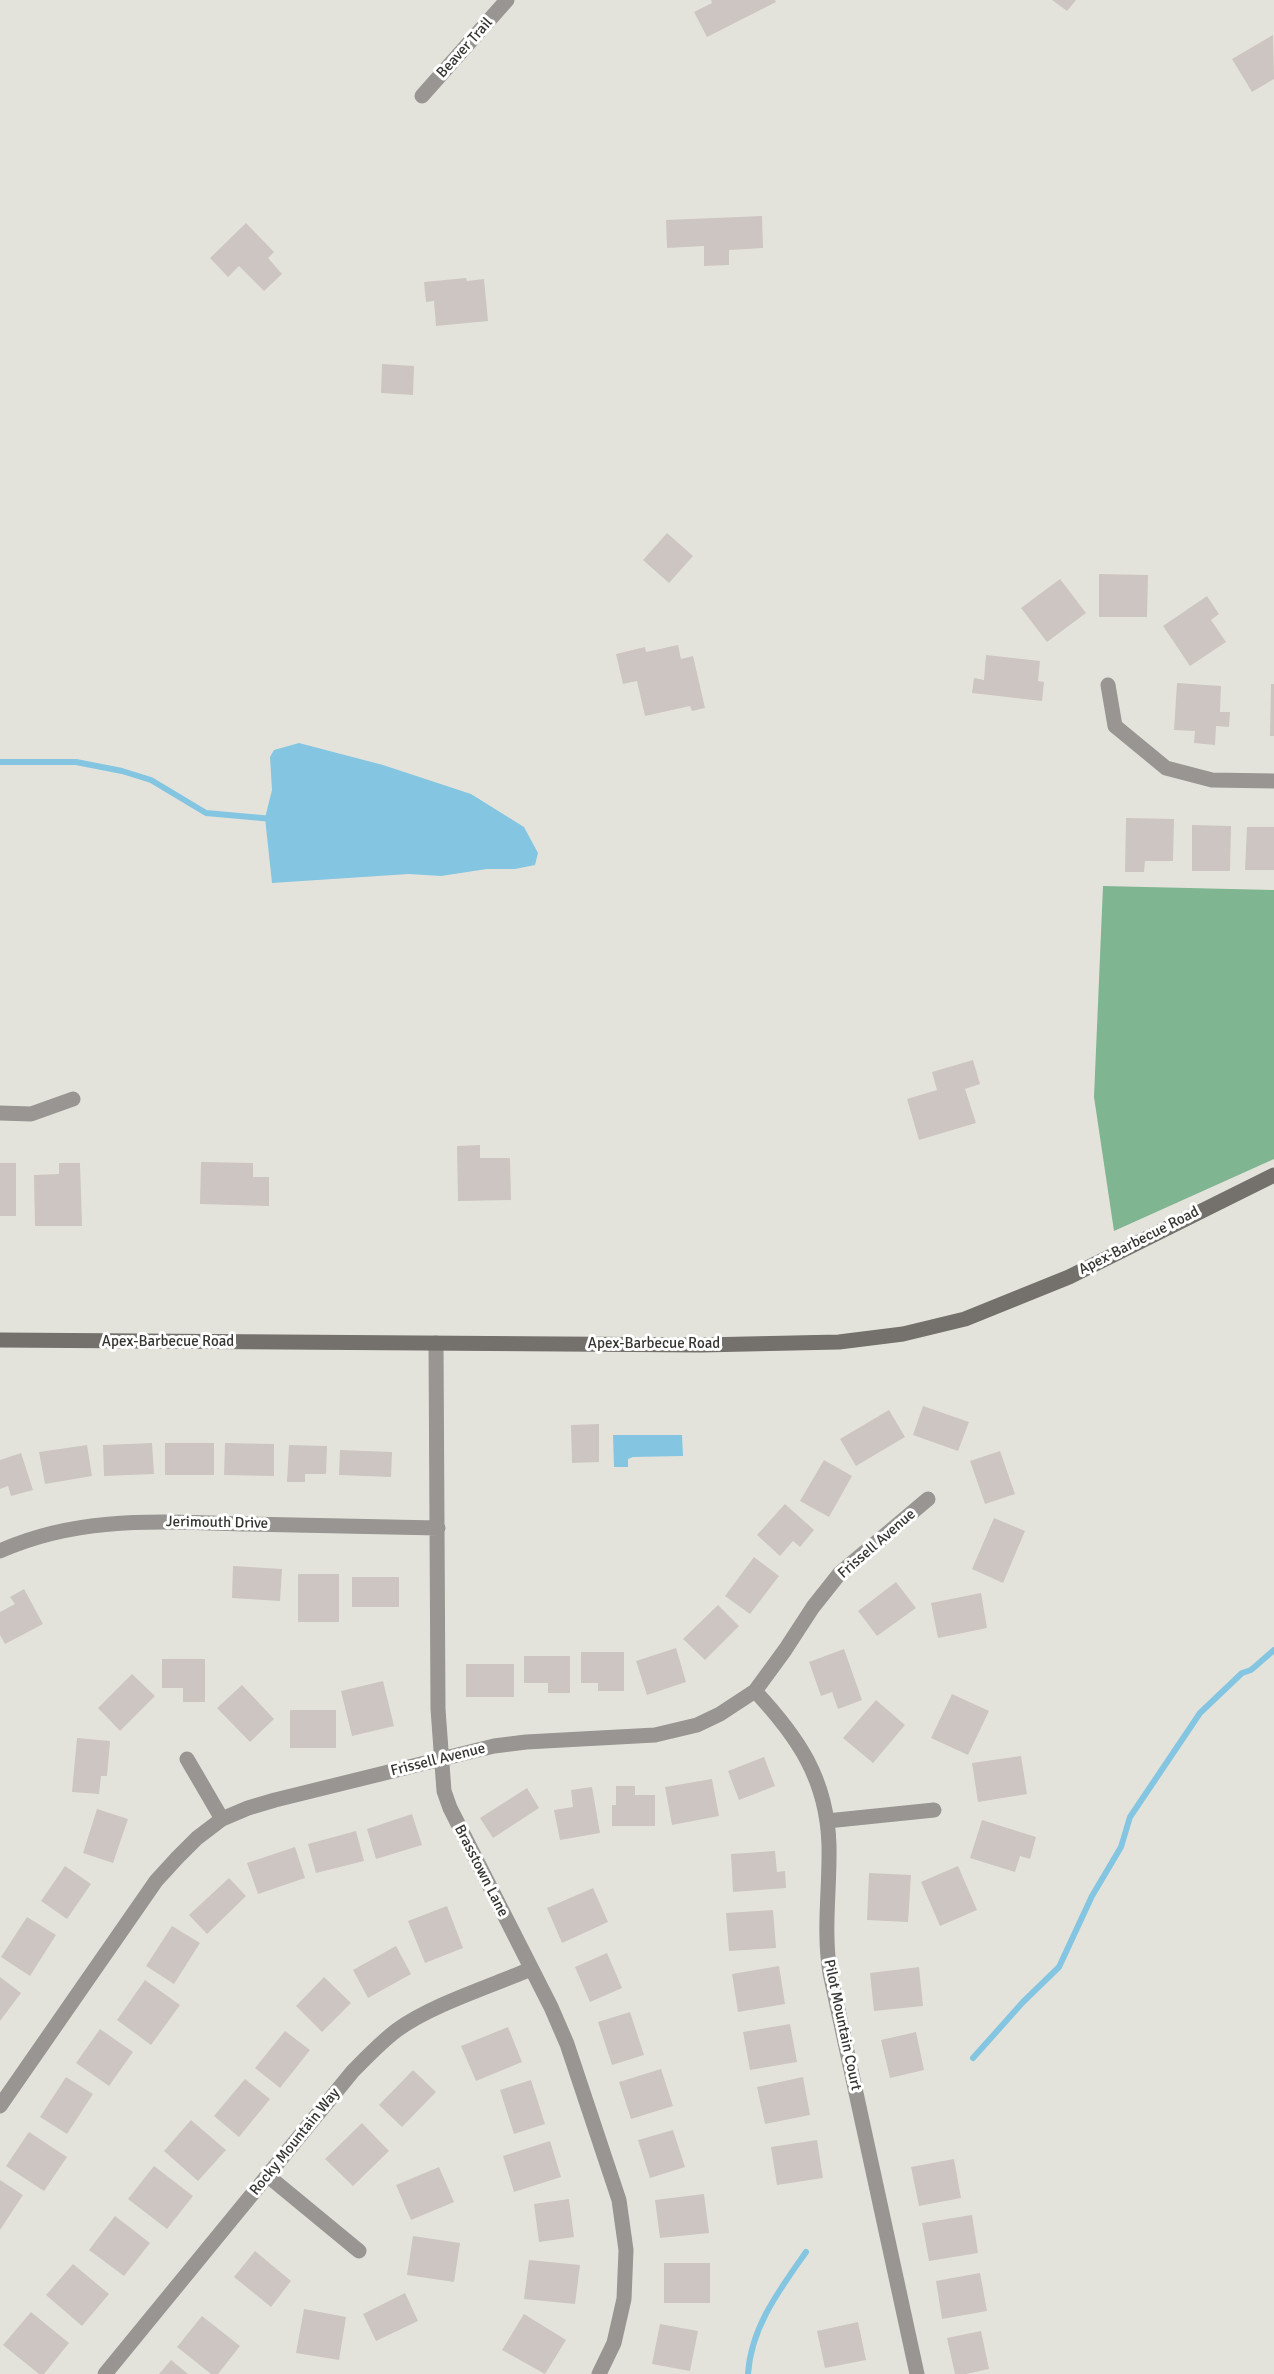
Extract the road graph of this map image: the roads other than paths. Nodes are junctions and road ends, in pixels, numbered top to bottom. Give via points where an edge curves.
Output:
1 (507, 0) edge
2 (422, 96) dead end
3 (1108, 685) dead end
4 (1274, 781) edge
5 (72, 1099) dead end
6 (0, 1113) edge
7 (1274, 1175) edge
8 (0, 1340) edge
9 (436, 1343) junction
10 (928, 1499) dead end
11 (438, 1528) junction
12 (0, 1551) edge
13 (755, 1691) junction
14 (187, 1760) dead end
15 (441, 1760) junction
16 (934, 1810) dead end
17 (222, 1819) junction
18 (827, 1821) junction
19 (531, 1969) junction
20 (0, 2106) edge
21 (268, 2176) junction
22 (359, 2251) dead end
23 (105, 2374) edge
24 (599, 2374) edge
25 (917, 2374) edge

1 - 2 street, Beaver Trail
3 - 4 street via 1115,726 1166,768 1212,780
5 - 6 street via 31,1114
7 - 9 street, Apex-Barbecue Road via 1069,1277 965,1319 903,1334 828,1342 701,1345
8 - 9 street, Apex-Barbecue Road
9 - 11 street, Brasstown Lane
10 - 13 street, Frissell Avenue via 840,1574
11 - 12 street, Jerimouth Drive via 135,1521 79,1527
11 - 15 street, Brasstown Lane
13 - 15 street, Frissell Avenue via 720,1714 675,1731 526,1742
13 - 18 street, Pilot Mountain Court via 793,1734 805,1755 818,1780
14 - 17 street
15 - 17 street, Frissell Avenue via 275,1800
15 - 19 street, Brasstown Lane via 450,1808
16 - 18 street
17 - 20 street, Frissell Avenue via 197,1838 156,1881
18 - 25 street, Pilot Mountain Court via 826,1931 830,1973
19 - 21 street, Rocky Mountain Way via 398,2029 353,2071
19 - 24 street, Brasstown Lane via 567,2044 620,2200 626,2250 624,2299 614,2343
21 - 22 street
21 - 23 street, Rocky Mountain Way

